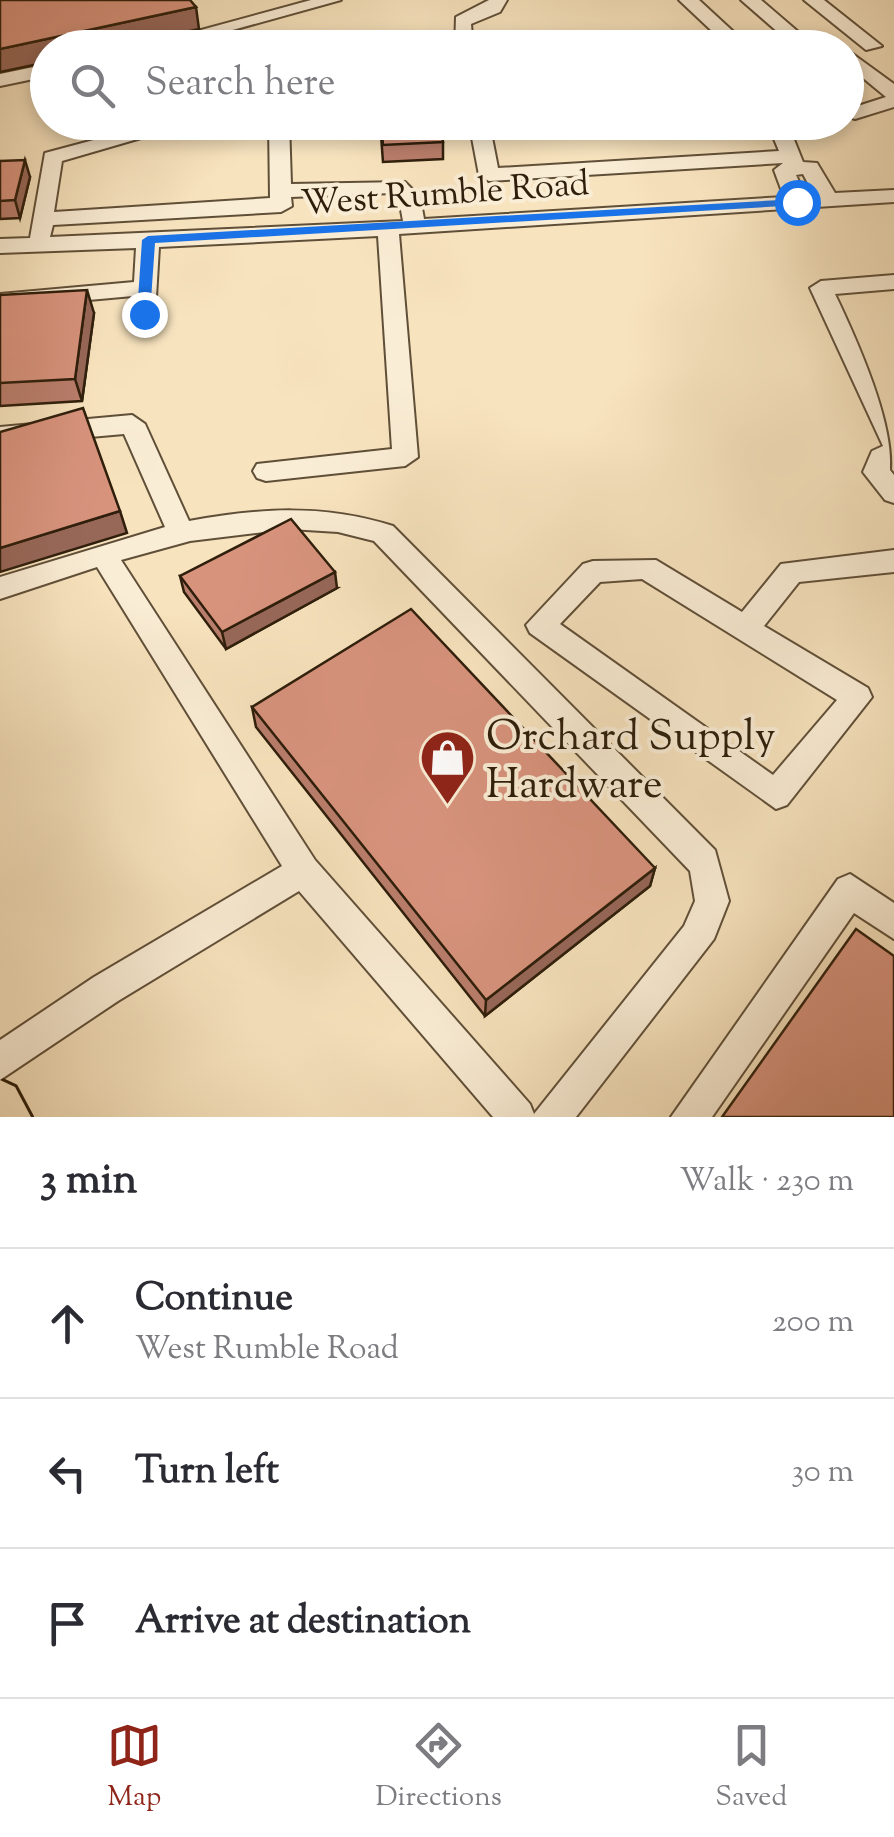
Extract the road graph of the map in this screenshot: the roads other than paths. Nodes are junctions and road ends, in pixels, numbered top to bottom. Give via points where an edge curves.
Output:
1 (332, 0) edge
2 (498, 0) edge
3 (688, 0) edge
4 (750, 0) edge
5 (813, 0) edge
6 (214, 30) edge
7 (463, 30) edge
8 (722, 30) edge
9 (786, 30) edge
10 (852, 30) edge
11 (864, 39) edge
12 (894, 44) edge
13 (873, 46) junction
14 (864, 48) edge
15 (864, 69) edge
16 (30, 74) edge
17 (0, 80) edge
18 (894, 98) edge
19 (864, 110) edge
20 (117, 140) edge
21 (279, 140) edge
22 (482, 140) edge
23 (784, 140) edge
24 (793, 161) junction
25 (894, 196) edge
26 (281, 198) junction
27 (828, 200) junction
28 (797, 202) junction
29 (43, 218) junction
30 (415, 227) junction
31 (388, 229) junction
32 (282, 235) junction
33 (148, 240) junction
34 (39, 243) junction
35 (0, 246) edge
36 (894, 282) edge
37 (146, 288) junction
38 (0, 301) edge
39 (144, 314) dead end
40 (0, 436) edge
41 (894, 443) edge
42 (894, 452) edge
43 (266, 471) dead end
44 (894, 493) edge
45 (179, 529) junction
46 (104, 554) junction
47 (894, 560) edge
48 (0, 588) edge
49 (747, 626) junction
50 (302, 872) junction
51 (894, 923) edge
52 (0, 1062) edge
53 (0, 1102) edge
54 (9, 1117) edge
55 (516, 1117) edge
56 (552, 1117) edge
57 (690, 1117) edge

1 - 6 street
2 - 7 street via 462,21
3 - 8 street
4 - 9 street
5 - 10 street
11 - 13 street
12 - 13 street
13 - 14 street
15 - 18 street
16 - 17 street
18 - 19 street
20 - 29 street via 52,157
21 - 26 street
22 - 24 street via 489,175
23 - 24 street
24 - 27 street via 810,167
24 - 28 street via 784,170
25 - 27 street, West Rumble Road
26 - 29 street
26 - 30 street via 398,186 409,198
26 - 32 street
27 - 28 street, West Rumble Road
28 - 30 street, West Rumble Road
29 - 34 street
30 - 31 street, West Rumble Road
31 - 32 street, West Rumble Road
31 - 43 street via 405,457
32 - 33 street, West Rumble Road
33 - 34 street, West Rumble Road
33 - 37 street
34 - 35 street, West Rumble Road
36 - 41 street via 821,288
37 - 38 street
37 - 39 street
40 - 45 street via 132,424
42 - 44 street via 881,458 876,472
45 - 46 street
45 - 56 street via 320,521 383,533 703,862 714,885 713,912
46 - 48 street
46 - 50 street
47 - 49 street via 791,572
49 - 49 street via 857,696 776,795 540,625 593,572 646,568
50 - 52 street via 106,989
50 - 55 street
51 - 57 street via 850,890
53 - 54 main road

